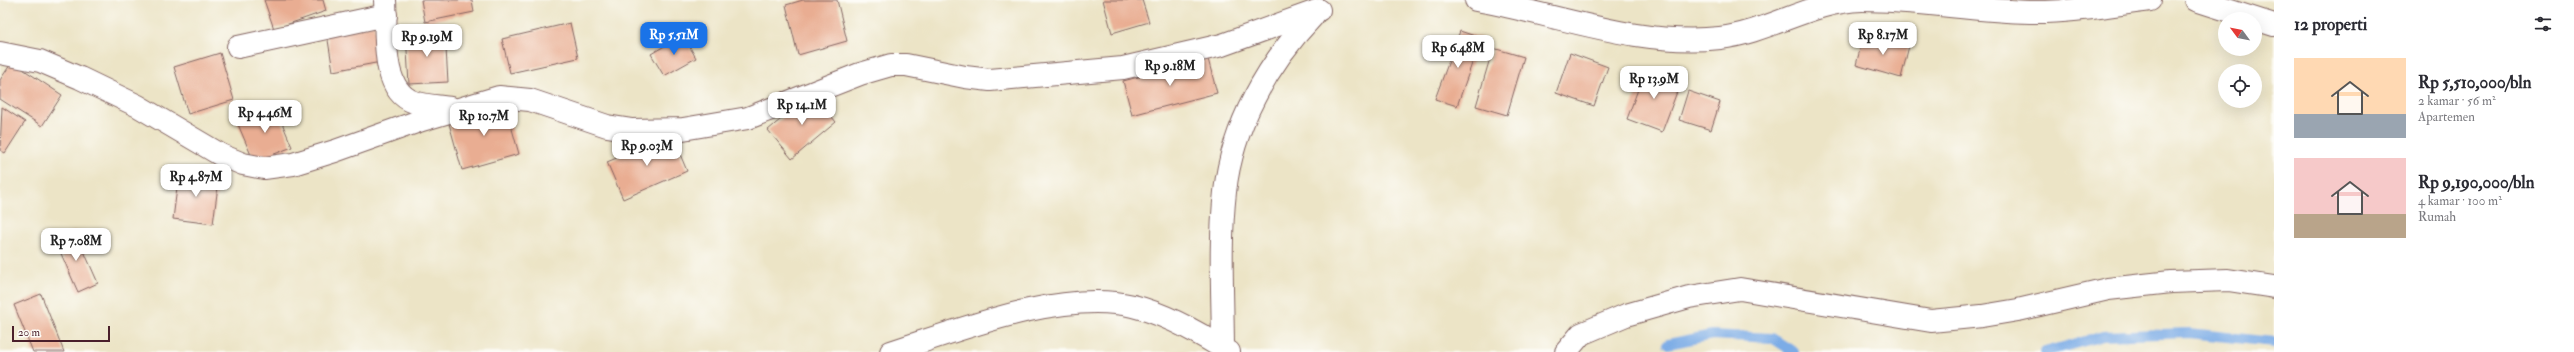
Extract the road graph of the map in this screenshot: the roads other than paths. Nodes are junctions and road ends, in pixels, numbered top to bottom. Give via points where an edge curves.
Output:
1 (1476, 0) edge
2 (2150, 0) edge
3 (2196, 0) edge
4 (1324, 5) edge
5 (385, 7) edge
6 (2274, 25) edge
7 (238, 47) dead end
8 (0, 53) edge
9 (456, 108) junction
10 (2274, 287) edge
11 (1225, 351) edge
12 (891, 352) edge
13 (1566, 352) edge

1 - 2 street via 1624,33 1703,39 1752,31 1838,2 1885,0 2032,12
3 - 6 street
4 - 9 street via 1222,45 1123,68 990,80 906,65 891,65 860,74 748,118 683,129 632,130 607,126 530,100 509,97 484,99
4 - 11 street via 1290,40 1270,69 1236,144 1227,178 1223,215
5 - 7 street
5 - 9 street via 389,72 394,85 414,102
8 - 9 street via 40,61 80,78 138,106 221,155 256,167 275,167 300,162
10 - 13 street via 2228,280 2171,282 2108,289 2018,310 1938,321 1740,289 1689,297 1626,315 1581,334
11 - 12 street via 1168,319 1134,307 1091,302 1010,316

